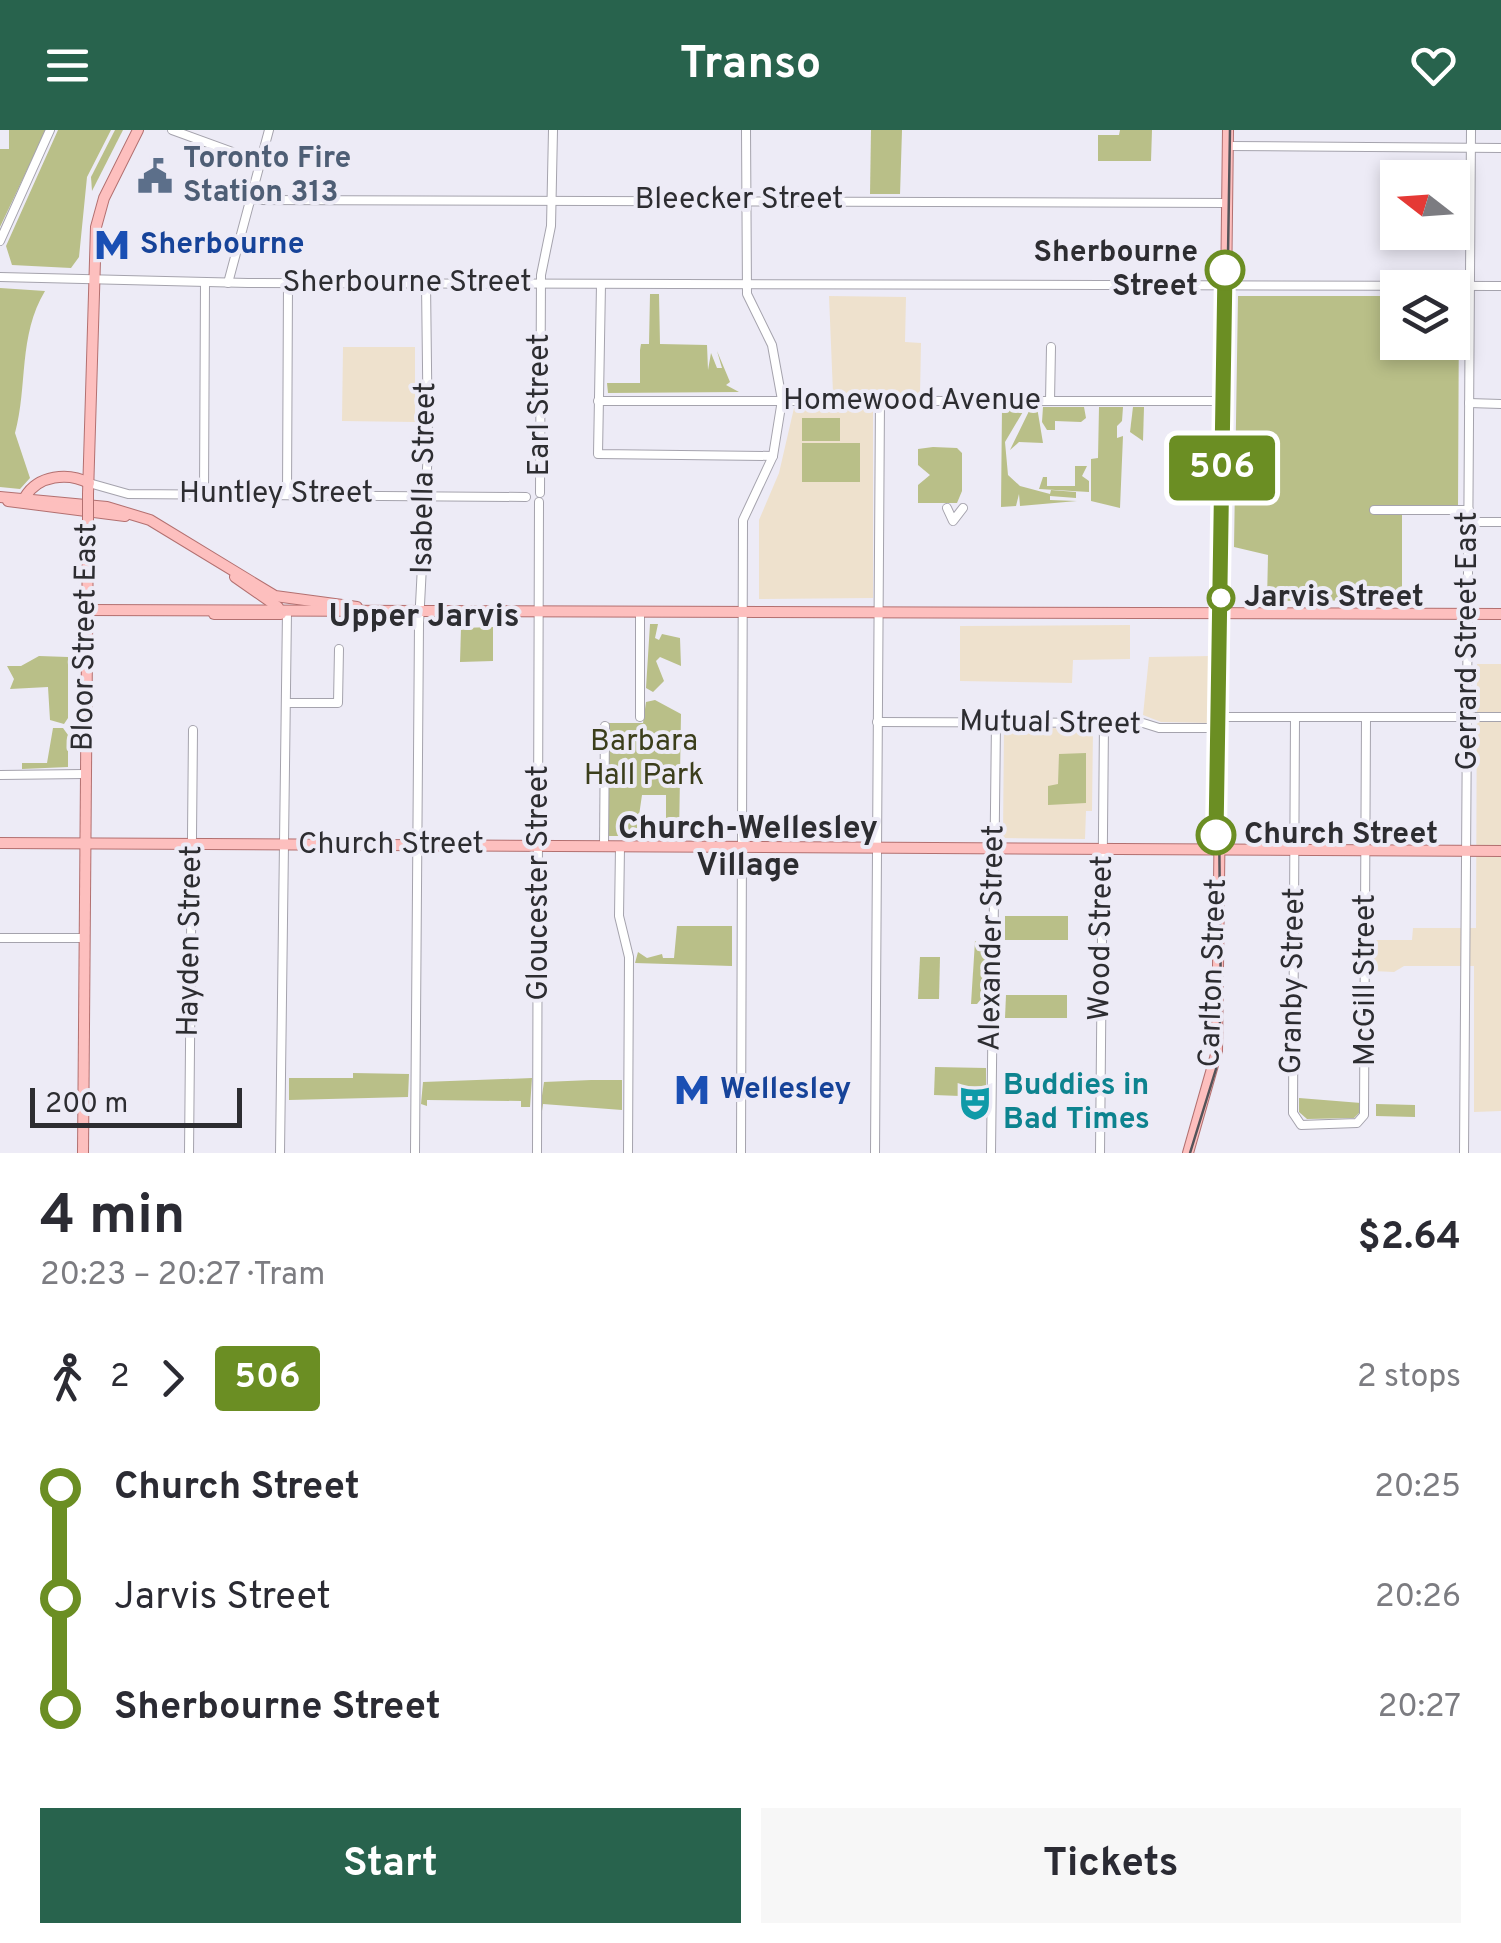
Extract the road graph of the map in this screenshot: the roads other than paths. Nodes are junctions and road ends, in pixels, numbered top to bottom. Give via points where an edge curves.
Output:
1 (50, 130) edge
2 (138, 130) edge
3 (172, 130) edge
4 (268, 130) edge
5 (552, 130) edge
6 (746, 130) edge
7 (1228, 130) edge
8 (1471, 130) edge
9 (1228, 146) junction
10 (1471, 148) junction
11 (1501, 148) edge
12 (260, 162) junction
13 (552, 198) junction
14 (250, 200) junction
15 (746, 202) junction
16 (1228, 202) junction
17 (0, 241) edge
18 (0, 277) edge
19 (93, 281) junction
20 (205, 282) junction
21 (228, 283) junction
22 (426, 283) junction
23 (288, 284) junction
24 (542, 284) junction
25 (600, 284) junction
26 (746, 284) junction
27 (1226, 285) junction
28 (1380, 286) edge
29 (1470, 286) joint
30 (1501, 286) edge
31 (1050, 347) dead end
32 (1469, 360) edge
33 (782, 400) junction
34 (880, 400) junction
35 (1050, 401) junction
36 (1225, 401) junction
37 (598, 402) junction
38 (1469, 404) junction
39 (1501, 404) edge
40 (773, 456) junction
41 (88, 489) junction
42 (204, 494) junction
43 (425, 494) junction
44 (287, 495) junction
45 (25, 496) junction
46 (526, 497) dead end
47 (0, 498) edge
48 (948, 508) dead end
49 (962, 508) dead end
50 (1374, 510) dead end
51 (1469, 510) junction
52 (136, 516) junction
53 (1469, 522) junction
54 (1501, 522) edge
55 (204, 550) junction
56 (247, 586) junction
57 (236, 608) junction
58 (84, 610) junction
59 (198, 611) junction
60 (287, 612) junction
61 (383, 612) junction
62 (421, 612) junction
63 (539, 612) junction
64 (640, 613) junction
65 (743, 613) junction
66 (878, 613) junction
67 (1222, 613) junction
68 (1469, 613) junction
69 (1501, 614) edge
70 (339, 649) dead end
71 (287, 702) junction
72 (640, 717) dead end
73 (1295, 717) junction
74 (1501, 717) edge
75 (1366, 718) junction
76 (1467, 718) junction
77 (877, 722) junction
78 (996, 722) junction
79 (1222, 722) junction
80 (1104, 724) junction
81 (605, 726) dead end
82 (193, 730) dead end
83 (84, 774) junction
84 (0, 775) edge
85 (0, 843) edge
86 (84, 844) junction
87 (192, 844) junction
88 (286, 844) junction
89 (418, 846) junction
90 (539, 846) junction
91 (604, 847) junction
92 (620, 847) junction
93 (743, 848) junction
94 (876, 848) junction
95 (994, 848) junction
96 (1103, 849) junction
97 (1218, 850) junction
98 (1294, 850) junction
99 (1365, 850) junction
100 (1466, 851) junction
101 (1501, 851) edge
102 (0, 938) edge
103 (83, 938) junction
104 (1360, 1120) joint
105 (83, 1153) edge
106 (189, 1153) edge
107 (280, 1153) edge
108 (414, 1153) edge
109 (537, 1153) edge
110 (628, 1153) edge
111 (741, 1153) edge
112 (875, 1153) edge
113 (991, 1153) edge
114 (1100, 1153) edge
115 (1188, 1153) edge
116 (1464, 1153) edge

1 - 17 street
2 - 19 main road, Bloor Street East via 100,209
3 - 12 street
4 - 12 street
5 - 13 street, Earl Street
6 - 15 street
7 - 9 main road, Carlton Street
8 - 10 street, Gerrard Street East
9 - 10 street
9 - 16 main road, Carlton Street
10 - 11 street
10 - 29 street, Gerrard Street East
12 - 14 street
13 - 14 street, Bleecker Street
13 - 15 street, Bleecker Street
13 - 24 street, Earl Street
14 - 21 street
15 - 16 street, Bleecker Street
15 - 26 street
16 - 27 main road, Carlton Street
18 - 19 street, Sherbourne Street
19 - 20 street, Sherbourne Street
19 - 41 main road, Bloor Street East
20 - 21 street, Sherbourne Street
20 - 42 street
21 - 23 street, Sherbourne Street
22 - 23 street, Sherbourne Street
22 - 24 street, Sherbourne Street
22 - 43 street, Isabella Street
23 - 44 street
24 - 25 street, Sherbourne Street
24 - 63 street, Earl Street
25 - 26 street, Sherbourne Street
25 - 37 street
26 - 27 street, Sherbourne Street
26 - 33 street via 772,345
27 - 28 street, Sherbourne Street
27 - 36 main road, Carlton Street
29 - 30 street, Sherbourne Street
31 - 35 street
32 - 38 street, Gerrard Street East
33 - 34 street, Homewood Avenue
33 - 37 street, Homewood Avenue
33 - 40 street
34 - 35 street, Homewood Avenue
34 - 66 street
35 - 36 street, Homewood Avenue
36 - 67 main road, Carlton Street
37 - 40 street via 598,454
38 - 39 street
38 - 51 street, Gerrard Street East
40 - 65 street via 744,514
41 - 42 street, Huntley Street
41 - 45 main road via 76,477 48,479
41 - 58 main road, Bloor Street East, bridge
42 - 44 street, Huntley Street
43 - 44 street, Huntley Street
43 - 46 street, Huntley Street
43 - 62 street, Isabella Street
45 - 47 main road
45 - 52 main road
47 - 52 main road
48 - 49 street via 953,521
50 - 51 street
51 - 53 street, Gerrard Street East
52 - 55 main road
53 - 54 street
53 - 68 street, Gerrard Street East
55 - 56 main road
55 - 61 main road via 282,598
56 - 57 main road via 247,600
56 - 60 main road
57 - 59 main road
57 - 60 main road
58 - 59 main road
58 - 83 main road, Bloor Street East
59 - 60 main road
60 - 61 main road
60 - 71 street
61 - 62 main road
62 - 63 main road
62 - 89 street, Isabella Street
63 - 64 main road
63 - 90 street, Gloucester Street
64 - 65 main road
64 - 72 street
65 - 66 main road
65 - 93 street
66 - 67 main road
66 - 77 street
67 - 68 main road
67 - 79 main road, Carlton Street
68 - 69 main road
68 - 76 street, Gerrard Street East
70 - 71 street via 338,703
71 - 88 street
73 - 75 street, Mutual Street
73 - 79 street, Mutual Street
73 - 98 street, Granby Street
74 - 76 street, Mutual Street
75 - 76 street, Mutual Street
75 - 99 street, McGill Street
76 - 100 street, Gerrard Street East
77 - 78 street, Mutual Street
77 - 94 street
78 - 80 street, Mutual Street
78 - 95 street, Alexander Street
79 - 80 street, Mutual Street
79 - 97 main road, Carlton Street
80 - 96 street, Wood Street
81 - 91 street
82 - 87 street, Hayden Street
83 - 84 street
83 - 86 main road, Bloor Street East
85 - 86 main road, Church Street
86 - 87 main road, Church Street
86 - 103 main road, Bloor Street East
87 - 88 main road, Church Street
87 - 106 street, Hayden Street
88 - 89 main road, Church Street
88 - 107 street
89 - 90 main road, Church Street
89 - 108 street, Isabella Street
90 - 91 main road, Church Street
90 - 109 street, Gloucester Street
91 - 92 main road, Church Street
92 - 93 main road, Church Street
92 - 110 street via 619,916 628,957
93 - 94 main road, Church Street
93 - 111 street
94 - 95 main road, Church Street
94 - 112 street
95 - 96 main road, Church Street
95 - 113 street, Alexander Street
96 - 97 main road, Church Street
96 - 114 street, Wood Street
97 - 98 main road, Church Street
97 - 115 main road, Carlton Street via 1217,1056
98 - 99 main road, Church Street
98 - 104 street, Granby Street via 1293,1113 1298,1124
99 - 100 main road, Church Street
99 - 104 street, McGill Street via 1366,1094
100 - 101 main road, Church Street
100 - 116 street, Gerrard Street East
102 - 103 street
103 - 105 main road, Bloor Street East

